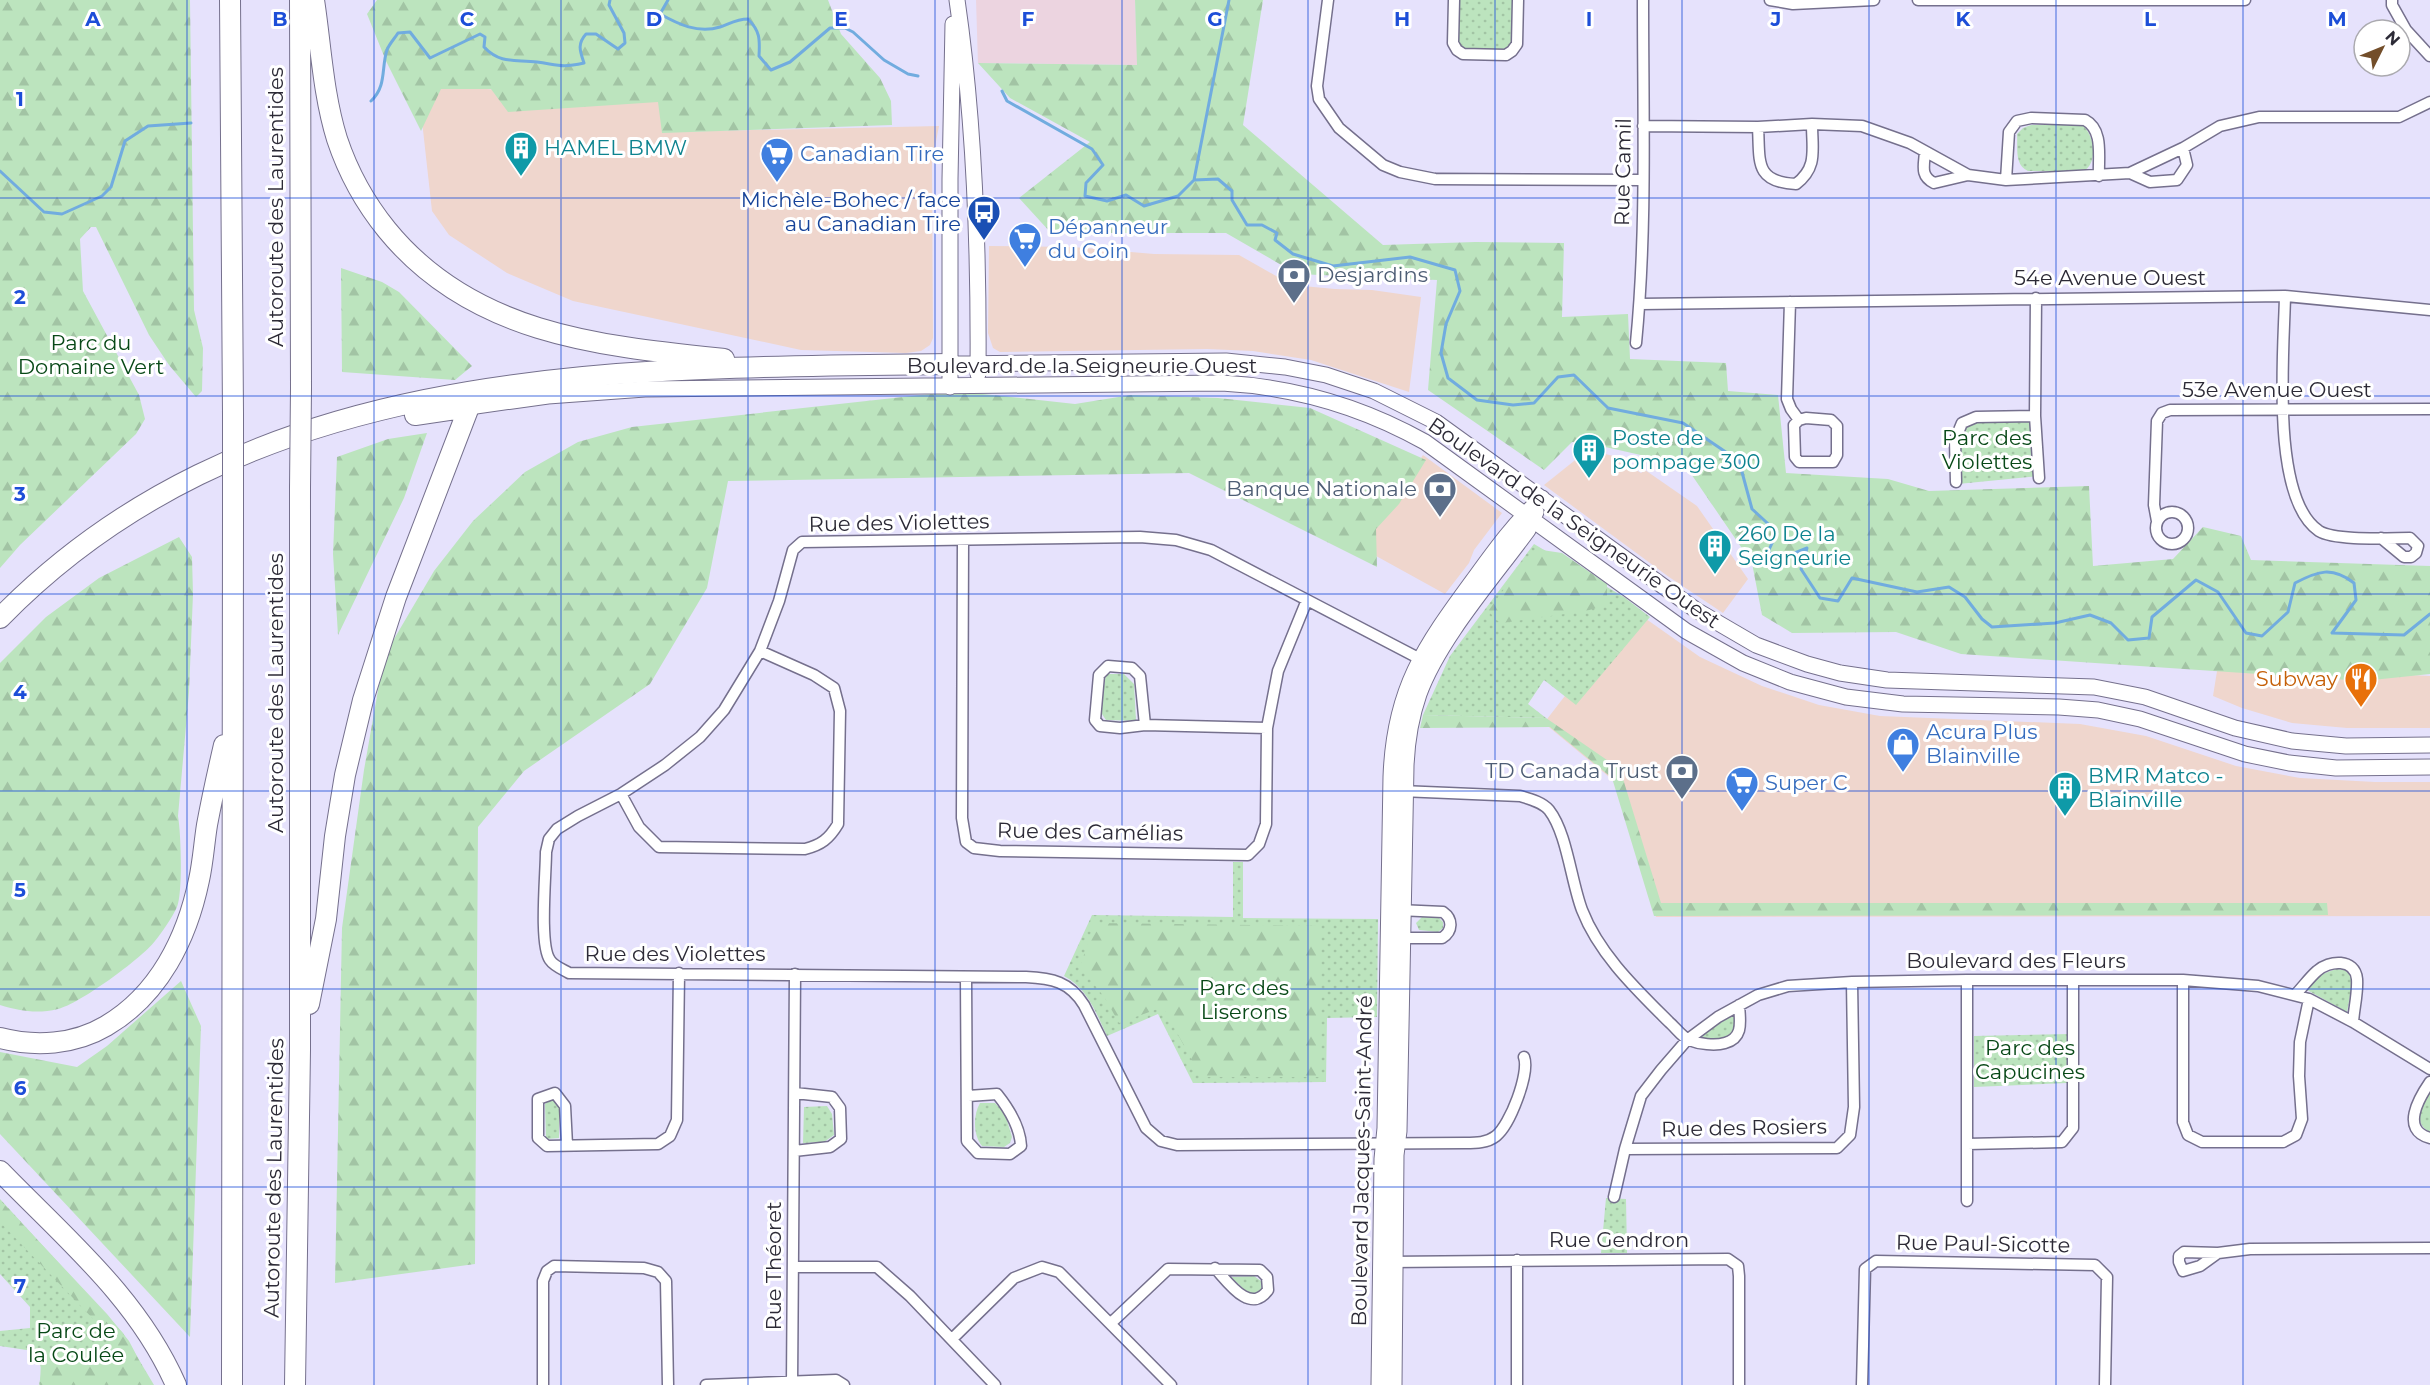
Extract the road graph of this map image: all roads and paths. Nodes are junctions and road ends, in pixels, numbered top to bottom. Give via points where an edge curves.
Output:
1 (230, 0) edge
2 (300, 0) edge
3 (314, 0) edge
4 (956, 0) edge
5 (1328, 0) edge
6 (1454, 0) edge
7 (1518, 0) edge
8 (1643, 0) edge
9 (1770, 0) edge
10 (1874, 0) edge
11 (1918, 0) edge
12 (1971, 0) edge
13 (2245, 0) edge
14 (2392, 0) edge
15 (2430, 56) edge
16 (2430, 102) edge
17 (1812, 124) junction
18 (1643, 126) junction
19 (1758, 127) junction
20 (2183, 148) junction
21 (1925, 152) junction
22 (2130, 173) junction
23 (1968, 175) junction
24 (2099, 176) junction
25 (1643, 180) junction
26 (2006, 180) junction
27 (976, 226) junction
28 (950, 228) junction
29 (2285, 296) junction
30 (2036, 298) junction
31 (1790, 302) junction
32 (1640, 304) junction
33 (2430, 310) edge
34 (1636, 343) dead end
35 (951, 364) junction
36 (978, 364) junction
37 (1267, 364) junction
38 (786, 366) junction
39 (978, 386) junction
40 (1264, 386) junction
41 (950, 387) junction
42 (469, 406) junction
43 (2430, 409) edge
44 (2283, 411) junction
45 (2036, 416) junction
46 (1799, 420) junction
47 (2039, 478) dead end
48 (1956, 482) dead end
49 (1542, 498) junction
50 (1529, 517) junction
51 (2157, 521) dead end
52 (2382, 538) dead end
53 (963, 540) junction
54 (1307, 600) junction
55 (0, 618) edge
56 (0, 633) edge
57 (760, 651) junction
58 (1426, 662) junction
59 (1840, 673) junction
60 (1983, 683) junction
61 (1836, 695) junction
62 (232, 705) junction
63 (1983, 706) junction
64 (1145, 725) junction
65 (2227, 726) junction
66 (1267, 728) junction
67 (2430, 745) edge
68 (2222, 747) junction
69 (2430, 767) edge
70 (1399, 791) junction
71 (621, 794) junction
72 (1396, 910) junction
73 (1396, 938) junction
74 (679, 973) junction
75 (795, 974) junction
76 (966, 977) junction
77 (1966, 980) junction
78 (2183, 980) junction
79 (2073, 981) junction
80 (1852, 982) junction
81 (2295, 995) junction
82 (2309, 999) junction
83 (1739, 1005) junction
84 (2353, 1022) junction
85 (0, 1038) edge
86 (1687, 1040) junction
87 (300, 1050) junction
88 (1524, 1058) dead end
89 (2430, 1069) edge
90 (2430, 1082) edge
91 (795, 1093) junction
92 (968, 1096) junction
93 (2430, 1138) edge
94 (1390, 1144) junction
95 (1967, 1144) junction
96 (567, 1145) junction
97 (1625, 1149) junction
98 (794, 1151) junction
99 (0, 1171) edge
100 (1614, 1197) dead end
101 (1967, 1201) dead end
102 (2430, 1248) edge
103 (2218, 1253) dead end
104 (1517, 1260) junction
105 (1387, 1262) junction
106 (793, 1267) junction
107 (1215, 1268) junction
108 (1111, 1323) junction
109 (952, 1339) junction
110 (792, 1384) edge
111 (176, 1385) edge
112 (232, 1385) edge
113 (295, 1385) edge
114 (543, 1385) edge
115 (668, 1385) edge
116 (706, 1385) edge
117 (844, 1385) edge
118 (995, 1385) edge
119 (1171, 1385) edge
120 (1379, 1385) edge
121 (1394, 1385) edge
122 (1516, 1385) edge
123 (1739, 1385) edge
124 (1862, 1385) edge
125 (2105, 1385) edge

1 - 62 highway, Autoroute des Laurentides, bridge
2 - 87 highway, Autoroute des Laurentides, bridge
3 - 38 highway via 328,102 349,167 383,225 439,281 496,313 560,335 661,353
4 - 27 main road via 966,63
4 - 28 main road via 951,64
5 - 25 street via 1317,86 1319,99 1339,128 1383,165 1435,179
6 - 7 street via 1453,43 1457,50 1463,54 1506,55 1517,44
8 - 18 street, Rue Camil
9 - 10 street via 1793,4
11 - 12 street
12 - 13 street
14 - 15 street via 2406,30
16 - 20 street via 2399,117 2259,117 2220,126
17 - 19 street
17 - 19 street via 1812,166 1796,184 1767,177 1761,168
17 - 21 street via 1862,126
18 - 19 street
18 - 25 street, Rue Camil
20 - 22 street
20 - 22 street via 2187,165 2177,180 2150,182
21 - 23 street
21 - 23 street via 1923,174 1927,180 1934,183
22 - 24 street
23 - 26 street
24 - 26 street
24 - 26 street via 2097,132 2093,124 2085,120 2031,118 2017,121 2009,132
25 - 32 street, Rue Camil
27 - 28 main road
27 - 36 main road
28 - 35 main road
29 - 30 street, 54e Avenue Ouest
29 - 33 street, 54e Avenue Ouest
29 - 44 street
30 - 31 street, 54e Avenue Ouest
30 - 45 street
31 - 32 street, 54e Avenue Ouest
31 - 46 street via 1787,399
32 - 34 street, Rue Camil
35 - 36 main road, Boulevard de la Seigneurie Ouest
35 - 38 highway
35 - 41 main road
36 - 37 main road, Boulevard de la Seigneurie Ouest
36 - 39 main road
37 - 40 main road
37 - 49 main road, Boulevard de la Seigneurie Ouest via 1334,378 1398,402 1452,432
38 - 55 highway via 518,385 379,409 298,432 215,466 140,507 69,556
39 - 40 main road, Boulevard de la Seigneurie Ouest
39 - 41 main road, Boulevard de la Seigneurie Ouest
40 - 50 main road, Boulevard de la Seigneurie Ouest via 1322,398 1388,422 1441,452
41 - 42 main road, Boulevard de la Seigneurie Ouest via 608,391
42 - 56 highway via 324,437 266,456 205,483 103,544
42 - 87 highway via 386,623 353,736 336,826 326,919
43 - 44 street, 53e Avenue Ouest
44 - 51 street, 53e Avenue Ouest via 2162,413 2157,421
44 - 52 street via 2287,466 2308,521 2333,536
45 - 47 street
45 - 48 street via 1976,417 1962,423 1955,440
46 - 46 street via 1794,425 1795,457 1799,462 1833,462 1837,455 1837,426 1831,420
49 - 50 main road, Boulevard Jacques-Saint-André
49 - 59 main road, Boulevard de la Seigneurie Ouest via 1672,594 1728,630 1780,654
50 - 58 main road, Boulevard Jacques-Saint-André via 1528,530 1448,640
50 - 61 main road, Boulevard de la Seigneurie Ouest via 1701,641 1765,673
53 - 54 street, Rue des Violettes via 1176,540 1211,550
53 - 57 street, Rue des Violettes via 802,542 793,550
53 - 66 street, Rue des Camélias via 962,818 966,842 975,848 1248,855 1259,844 1266,824
54 - 58 street, Rue des Violettes
54 - 66 street, Rue des Camélias via 1278,671
57 - 71 street, Rue des Violettes via 724,710 700,737
57 - 71 street via 834,688 840,711 838,824 829,838 805,849 659,847 639,827
58 - 70 main road, Boulevard Jacques-Saint-André via 1406,687 1396,722 1393,740
59 - 60 main road, Boulevard de la Seigneurie Ouest via 1898,681
59 - 61 main road
60 - 63 main road
60 - 65 main road, Boulevard de la Seigneurie Ouest via 2106,689 2145,697
61 - 63 main road, Boulevard de la Seigneurie Ouest via 1903,704
62 - 85 highway via 196,894 180,942 159,978 124,1015 83,1037 38,1043
62 - 112 highway, Autoroute des Laurentides
63 - 68 main road, Boulevard de la Seigneurie Ouest via 2068,707 2108,712
64 - 64 street via 1140,676 1132,668 1108,666 1099,675 1095,720 1100,726
64 - 66 street
65 - 67 main road, Boulevard de la Seigneurie Ouest via 2319,744
65 - 68 main road
68 - 69 main road, Boulevard de la Seigneurie Ouest via 2313,766
70 - 72 main road, Boulevard Jacques-Saint-André
70 - 86 street via 1520,796 1548,808 1558,826 1582,910 1594,935 1610,959
71 - 74 street, Rue des Violettes via 557,829 549,839 544,943 549,959 569,973
72 - 73 main road, Boulevard Jacques-Saint-André
72 - 73 street via 1443,912 1450,926 1442,938
73 - 94 main road, Boulevard Jacques-Saint-André
74 - 75 street, Rue des Violettes
74 - 96 street via 677,1120 670,1136 658,1144
75 - 76 street, Rue des Violettes
75 - 91 street, Rue Théoret
76 - 92 street
76 - 94 street, Rue des Violettes via 1047,978 1074,991 1139,1117 1161,1141 1183,1145
77 - 79 street, Boulevard des Fleurs
77 - 80 street, Boulevard des Fleurs
77 - 95 street
78 - 79 street, Boulevard des Fleurs
78 - 81 street, Boulevard des Fleurs via 2259,986
78 - 82 street via 2183,1122 2188,1135 2202,1142 2283,1142 2296,1135 2302,1119 2300,1042
79 - 95 street via 2073,1128 2068,1136 2062,1142
80 - 83 street, Boulevard des Fleurs via 1788,986
80 - 97 street, Rue des Rosiers via 1854,1107 1850,1135 1837,1148
81 - 82 street, Boulevard des Fleurs
81 - 84 street via 2318,970 2335,963 2347,964 2357,979
82 - 84 street, Boulevard des Fleurs
83 - 86 street, Boulevard des Fleurs
83 - 86 street via 1741,1030 1736,1038 1713,1044
84 - 89 street, Boulevard des Fleurs
86 - 97 street, Boulevard des Fleurs via 1641,1096
87 - 113 highway, Autoroute des Laurentides
88 - 94 street, Rue des Violettes via 1520,1090 1505,1126 1492,1138 1480,1143
90 - 93 street via 2413,1116 2418,1131
91 - 98 street, Rue Théoret
91 - 98 street via 832,1097 840,1108 841,1139 830,1147
92 - 92 street via 967,1141 978,1153 1010,1154 1021,1146 1009,1109 997,1095
94 - 105 main road, Boulevard Jacques-Saint-André
95 - 101 street
96 - 96 street via 564,1106 555,1094 538,1099 538,1138 547,1146
97 - 100 street, Boulevard des Fleurs
98 - 106 street, Rue Théoret
99 - 111 highway via 126,1301 152,1338
102 - 103 street via 2250,1249
104 - 105 street, Rue Gendron
104 - 122 street
104 - 123 street, Rue Gendron via 1728,1259 1738,1266 1739,1276
105 - 120 main road, Boulevard Jacques-Saint-André
105 - 121 main road, Boulevard Jacques-Saint-André
106 - 109 street via 877,1267
106 - 110 street, Rue Théoret
107 - 107 street via 1244,1298 1263,1296 1268,1290 1267,1277 1260,1270
107 - 108 street via 1168,1269
108 - 109 street via 1059,1272 1042,1267 1014,1278
108 - 119 street
109 - 118 street
110 - 116 street
110 - 117 street via 836,1380
114 - 115 street via 543,1281 554,1266 645,1268 658,1272 666,1281
124 - 125 street, Rue Paul-Sicotte via 1864,1269 1876,1261 2095,1266 2107,1277

